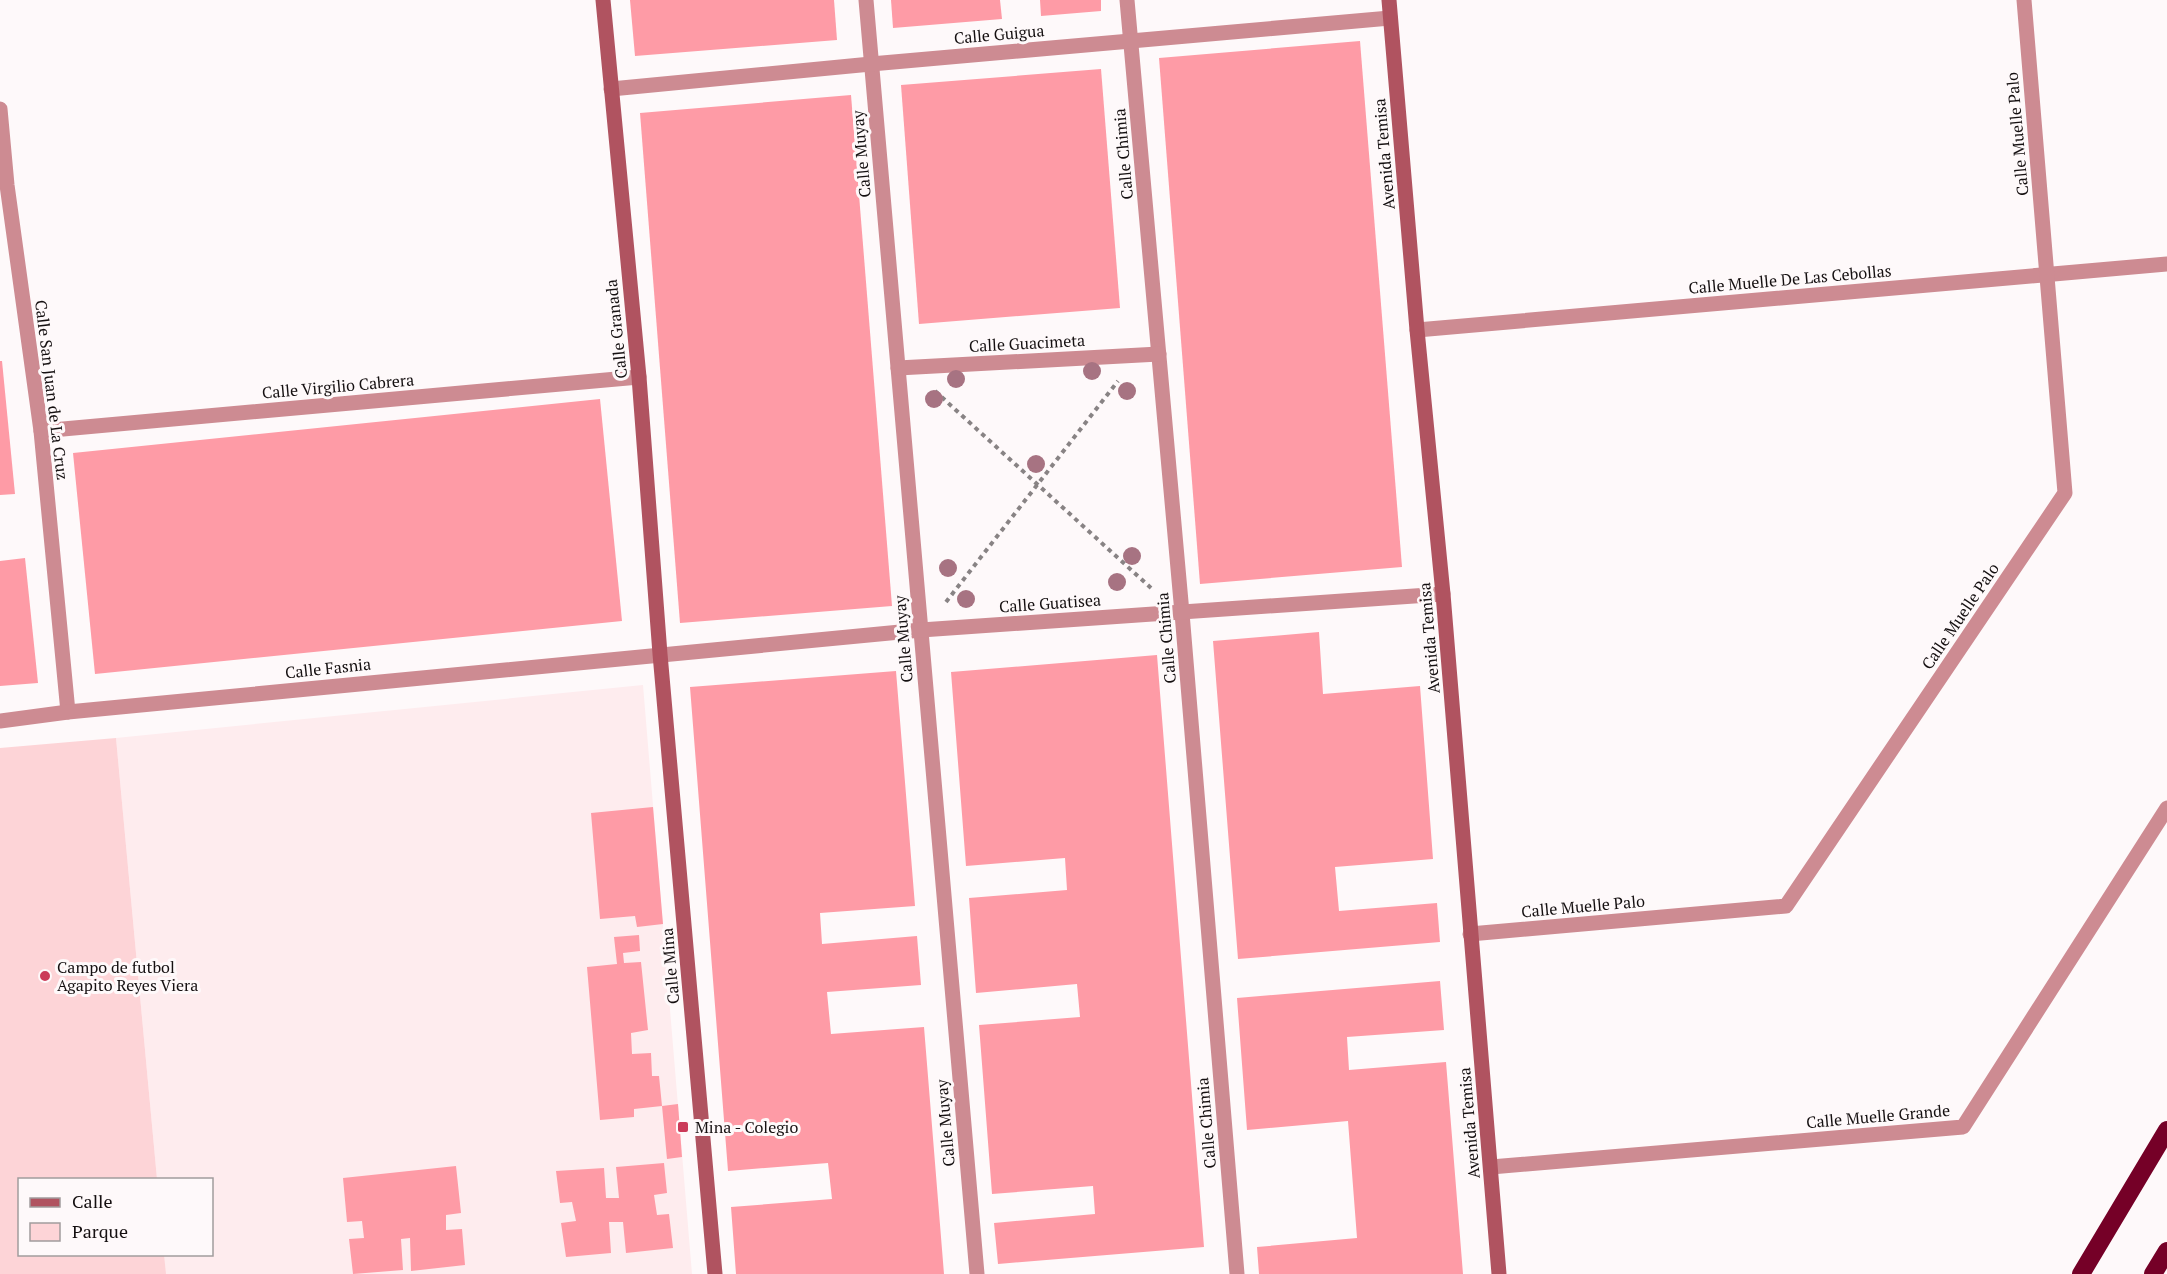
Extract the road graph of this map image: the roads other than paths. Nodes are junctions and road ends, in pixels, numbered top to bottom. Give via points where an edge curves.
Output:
1 (603, 0) edge
2 (866, 0) edge
3 (1127, 0) edge
4 (1389, 0) edge
5 (2024, 0) edge
6 (1390, 18) junction
7 (1131, 41) junction
8 (871, 64) junction
9 (610, 89) junction
10 (0, 109) edge
11 (3, 185) edge
12 (2167, 264) edge
13 (2046, 274) junction
14 (1417, 330) junction
15 (1159, 354) junction
16 (898, 368) junction
17 (639, 377) junction
18 (40, 431) junction
19 (1443, 594) junction
20 (1182, 613) junction
21 (921, 630) junction
22 (660, 654) junction
23 (68, 712) junction
24 (0, 721) edge
25 (2167, 808) edge
26 (1470, 934) junction
27 (2167, 1130) edge
28 (1491, 1167) junction
29 (2167, 1251) edge
30 (715, 1274) edge
31 (977, 1274) edge
32 (1237, 1274) edge
33 (1499, 1274) edge
34 (2081, 1274) edge
35 (2153, 1274) edge

1 - 9 street, Calle Granada
2 - 8 street, Calle Muyay
3 - 7 street, Calle Chimia
4 - 6 street, Avenida Temisa
5 - 13 street, Calle Muelle Palo
6 - 7 street, Calle Guigua
6 - 14 street, Avenida Temisa
7 - 8 street, Calle Guigua
7 - 15 street, Calle Chimia
8 - 9 street, Calle Guigua
8 - 16 street, Calle Muyay
9 - 17 street, Calle Granada
10 - 11 street, Calle San Juan de La Cruz
11 - 18 street, Calle San Juan de La Cruz
12 - 13 street, Calle Muelle De Las Cebollas
13 - 14 street, Calle Muelle De Las Cebollas
13 - 26 street, Calle Muelle Palo via 2065,493 1785,906
14 - 19 street, Avenida Temisa
15 - 16 street, Calle Guacimeta
15 - 20 street, Calle Chimia
16 - 21 street, Calle Muyay
17 - 18 street, Calle Virgilio Cabrera
17 - 22 street, Calle Granada
18 - 23 street, Calle San Juan de La Cruz
19 - 20 street, Calle Guatisea
19 - 26 street, Avenida Temisa
20 - 21 street, Calle Guatisea
20 - 32 street, Calle Chimia
21 - 22 street, Calle Guatisea
21 - 31 street, Calle Muyay
22 - 23 street, Calle Fasnia
22 - 30 street, Calle Mina
23 - 24 street, Calle Fasnia
25 - 28 street, Calle Muelle Grande via 1963,1127
26 - 28 street, Avenida Temisa
27 - 34 highway
28 - 33 street, Avenida Temisa
29 - 35 highway

